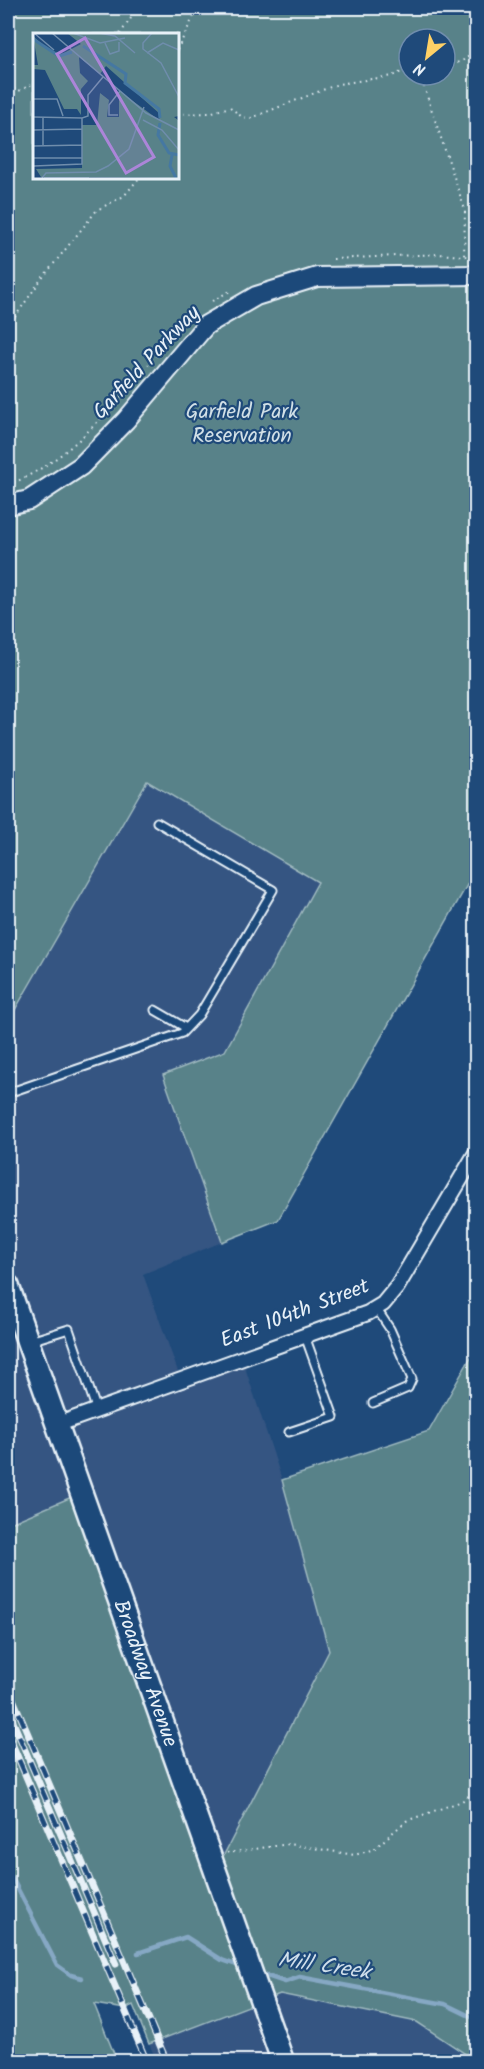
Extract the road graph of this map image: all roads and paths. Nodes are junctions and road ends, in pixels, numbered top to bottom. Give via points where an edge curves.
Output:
1 (138, 8) edge
2 (198, 8) edge
3 (121, 33) edge
4 (477, 42) edge
5 (178, 48) edge
6 (457, 64) edge
7 (397, 74) edge
8 (33, 84) edge
9 (8, 87) edge
10 (424, 87) edge
11 (178, 114) edge
12 (139, 178) edge
13 (464, 256) dead end
14 (477, 275) edge
15 (8, 327) edge
16 (8, 505) edge
17 (157, 822) dead end
18 (155, 1010) dead end
19 (186, 1028) junction
20 (8, 1093) edge
21 (477, 1153) edge
22 (8, 1286) edge
23 (376, 1308) junction
24 (305, 1336) junction
25 (27, 1342) junction
26 (373, 1403) dead end
27 (97, 1411) junction
28 (56, 1425) junction
29 (289, 1431) dead end
30 (477, 1790) edge
31 (211, 1858) junction
32 (8, 2049) edge
33 (17, 2061) edge
34 (283, 2061) edge

1 - 3 path
2 - 5 path
4 - 6 path via 471,56
7 - 11 path via 339,84 251,118 242,117 230,107
8 - 9 path via 19,91
10 - 13 path via 465,210
12 - 15 path via 124,196 97,210
14 - 16 street, Garfield Parkway via 317,277 256,296 206,325 126,420 81,466 29,501
17 - 19 lane via 273,890 199,1015
18 - 19 lane
19 - 20 lane via 182,1033
21 - 23 street, East 104th Street via 397,1287
22 - 25 main road, Broadway Avenue
23 - 24 street, East 104th Street
23 - 26 lane via 412,1379 408,1388
24 - 27 street, East 104th Street
24 - 29 lane via 334,1417
25 - 27 lane via 69,1329
25 - 28 main road, Broadway Avenue
27 - 28 street, East 104th Street
28 - 31 main road, Broadway Avenue
30 - 31 path via 462,1801 406,1821 374,1849 355,1855 289,1844 238,1850
31 - 34 main road, Broadway Avenue
32 - 33 lane

